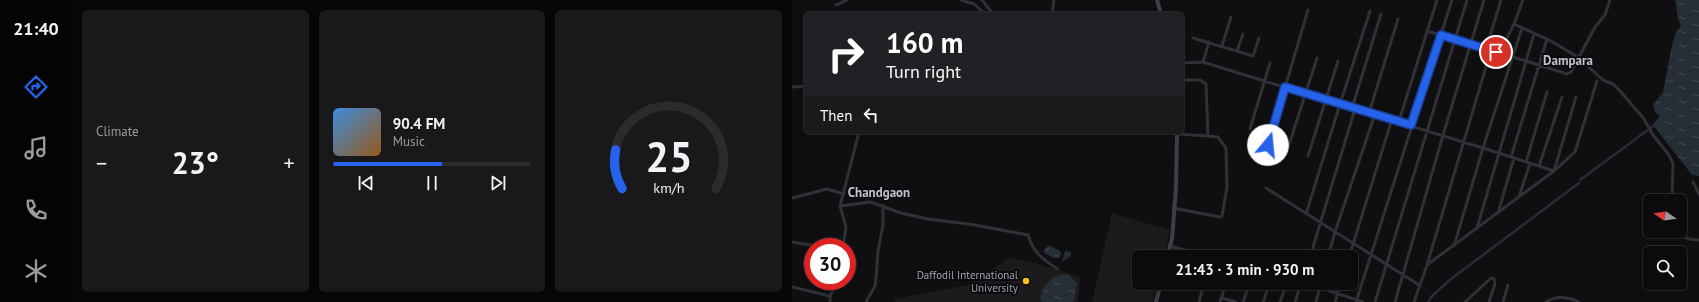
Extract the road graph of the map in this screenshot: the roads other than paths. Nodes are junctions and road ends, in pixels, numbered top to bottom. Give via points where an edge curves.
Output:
1 (847, 0) edge
2 (961, 0) edge
3 (982, 0) edge
4 (1054, 0) edge
5 (1157, 0) edge
6 (1437, 0) edge
7 (1452, 0) edge
8 (1467, 0) edge
9 (1484, 0) edge
10 (1501, 0) edge
11 (1523, 0) edge
12 (1610, 0) edge
13 (836, 5) dead end
14 (1308, 10) dead end
15 (1370, 11) dead end
16 (983, 12) edge
17 (991, 12) edge
18 (1052, 12) edge
19 (1160, 12) edge
20 (1381, 14) dead end
21 (1231, 17) dead end
22 (1398, 19) dead end
23 (1514, 24) junction
24 (1522, 28) junction
25 (1427, 31) junction
26 (1243, 34) dead end
27 (1534, 34) junction
28 (1441, 35) junction
29 (1193, 38) dead end
30 (1259, 38) dead end
31 (1455, 39) junction
32 (1547, 39) junction
33 (1209, 42) junction
34 (1471, 44) junction
35 (1222, 46) junction
36 (1486, 49) junction
37 (1491, 50) junction
38 (1237, 51) junction
39 (1496, 52) junction
40 (1513, 57) junction
41 (1317, 58) dead end
42 (1579, 58) junction
43 (1338, 61) dead end
44 (1526, 61) junction
45 (1203, 62) junction
46 (1184, 63) edge
47 (1270, 63) dead end
48 (1540, 65) junction
49 (1184, 80) edge
50 (1597, 81) dead end
51 (1264, 82) junction
52 (804, 86) edge
53 (792, 87) edge
54 (1285, 87) junction
55 (1547, 92) dead end
56 (1306, 93) junction
57 (1562, 96) dead end
58 (1576, 97) dead end
59 (1325, 99) junction
60 (1340, 104) junction
61 (1354, 108) junction
62 (1369, 113) junction
63 (1375, 114) junction
64 (1392, 119) junction
65 (1399, 121) junction
66 (1411, 125) junction
67 (1250, 129) dead end
68 (1427, 130) junction
69 (858, 134) edge
70 (1177, 134) edge
71 (1184, 134) edge
72 (1443, 135) junction
73 (1208, 136) junction
74 (1463, 142) junction
75 (1268, 145) dead end
76 (1483, 148) junction
77 (1287, 151) dead end
78 (1498, 153) junction
79 (1308, 156) dead end
80 (1512, 158) junction
81 (1528, 163) junction
82 (1539, 166) junction
83 (1554, 171) junction
84 (1693, 182) dead end
85 (1266, 188) dead end
86 (844, 194) junction
87 (1672, 194) edge
88 (1699, 194) edge
89 (1519, 197) junction
90 (792, 198) edge
91 (840, 206) junction
92 (883, 206) junction
93 (1173, 208) junction
94 (1498, 213) junction
95 (1306, 214) junction
96 (1321, 223) junction
97 (1477, 228) junction
98 (1335, 232) junction
99 (844, 238) edge
100 (1685, 238) edge
101 (1699, 240) edge
102 (792, 242) edge
103 (804, 244) edge
104 (1353, 244) junction
105 (1170, 246) junction
106 (1454, 246) junction
107 (1169, 250) edge
108 (1185, 250) edge
109 (1312, 250) edge
110 (1330, 250) edge
111 (1351, 250) edge
112 (1370, 255) junction
113 (1386, 265) junction
114 (1427, 265) junction
115 (1058, 269) dead end
116 (1403, 275) junction
117 (1419, 285) junction
118 (1508, 285) dead end
119 (792, 287) edge
120 (833, 290) edge
121 (1159, 290) edge
122 (1202, 290) edge
123 (1224, 290) edge
124 (1247, 290) edge
125 (1267, 290) edge
126 (1284, 290) edge
127 (1299, 290) edge
128 (1320, 290) edge
129 (1323, 290) edge
130 (1338, 290) edge
131 (1337, 294) junction
132 (830, 296) junction
133 (1472, 296) junction
134 (1221, 300) edge
135 (1356, 301) edge
136 (830, 302) edge
137 (866, 302) edge
138 (1156, 302) edge
139 (1199, 302) edge
140 (1236, 302) edge
141 (1243, 302) edge
142 (1263, 302) edge
143 (1280, 302) edge
144 (1295, 302) edge
145 (1316, 302) edge
146 (1335, 302) edge
147 (1363, 302) edge
148 (1375, 302) edge
149 (1395, 302) edge
150 (1414, 302) edge
151 (1465, 302) edge
152 (1470, 302) edge
153 (1489, 302) edge
154 (1503, 302) edge
155 (1546, 302) edge
156 (1579, 302) edge

1 - 13 street
2 - 16 street via 974,4
3 - 17 street
4 - 18 street
5 - 19 street
6 - 25 street
7 - 28 street
8 - 31 street
9 - 34 street
10 - 36 street
11 - 23 street
12 - 42 street via 1605,15 1595,27
14 - 54 street
15 - 60 street
20 - 61 street
21 - 35 street
22 - 62 street
23 - 24 street
23 - 39 street via 1505,42
24 - 27 street
24 - 40 street
25 - 28 street
25 - 65 street
26 - 38 street
27 - 32 street
27 - 44 street
28 - 31 street
28 - 66 street
29 - 33 street
30 - 38 street via 1253,56
31 - 34 street
31 - 68 street
32 - 42 street
32 - 48 street
33 - 35 street
33 - 45 street
34 - 36 street
34 - 72 street
35 - 38 street
36 - 37 street
37 - 39 street
37 - 74 street
39 - 40 street
40 - 44 street
40 - 76 street
41 - 56 street
42 - 48 street via 1567,74
42 - 87 street via 1621,92 1669,155 1673,164
43 - 59 street
44 - 48 street
44 - 78 street
45 - 46 street
45 - 51 street
47 - 51 street
48 - 80 street
49 - 73 street via 1200,80 1206,84
50 - 83 street via 1575,152
51 - 54 street
51 - 67 street
52 - 53 street
54 - 56 street
54 - 75 street
55 - 81 street
56 - 59 street
56 - 77 street
57 - 82 street
58 - 83 street
59 - 60 street
59 - 79 street
60 - 61 street
60 - 95 street
61 - 62 street
61 - 96 street
62 - 63 street
63 - 64 street
63 - 98 street
64 - 65 street
64 - 104 street
65 - 66 street
66 - 68 street
66 - 112 street
68 - 72 street
68 - 113 street
69 - 86 street
70 - 93 street
71 - 73 street
72 - 74 street
72 - 116 street
73 - 93 street via 1218,137 1226,148 1227,187 1223,214 1220,217
74 - 76 street
74 - 114 street
76 - 78 street
76 - 106 street
78 - 80 street
78 - 97 street
80 - 81 street
80 - 94 street
81 - 82 street
81 - 89 street
82 - 83 street
83 - 89 street
84 - 88 street
85 - 95 street
86 - 90 street via 827,190
86 - 91 street
89 - 94 street
91 - 92 street via 870,202
91 - 99 street via 846,227
92 - 115 street via 928,219 1028,234 1039,256
92 - 137 street via 875,286
93 - 105 street
94 - 97 street
95 - 96 street
96 - 98 street
96 - 109 street
97 - 106 street
98 - 104 street
98 - 110 street
100 - 101 street
102 - 103 street
104 - 111 street
104 - 112 street
105 - 107 street
105 - 108 street
106 - 114 street
112 - 113 street
112 - 135 street
113 - 116 street
113 - 148 street
114 - 117 street
116 - 117 street
116 - 149 street
117 - 150 street
118 - 154 street
119 - 132 street
120 - 132 street
121 - 138 street
122 - 139 street
123 - 134 street
124 - 141 street
125 - 142 street
126 - 143 street
127 - 144 street
128 - 145 street
129 - 131 street
130 - 131 street
131 - 135 street
131 - 146 street
132 - 136 street
133 - 151 street
133 - 152 street
133 - 153 street via 1491,278 1494,279 1495,284
134 - 140 street
135 - 147 street
155 - 156 street via 1567,297

